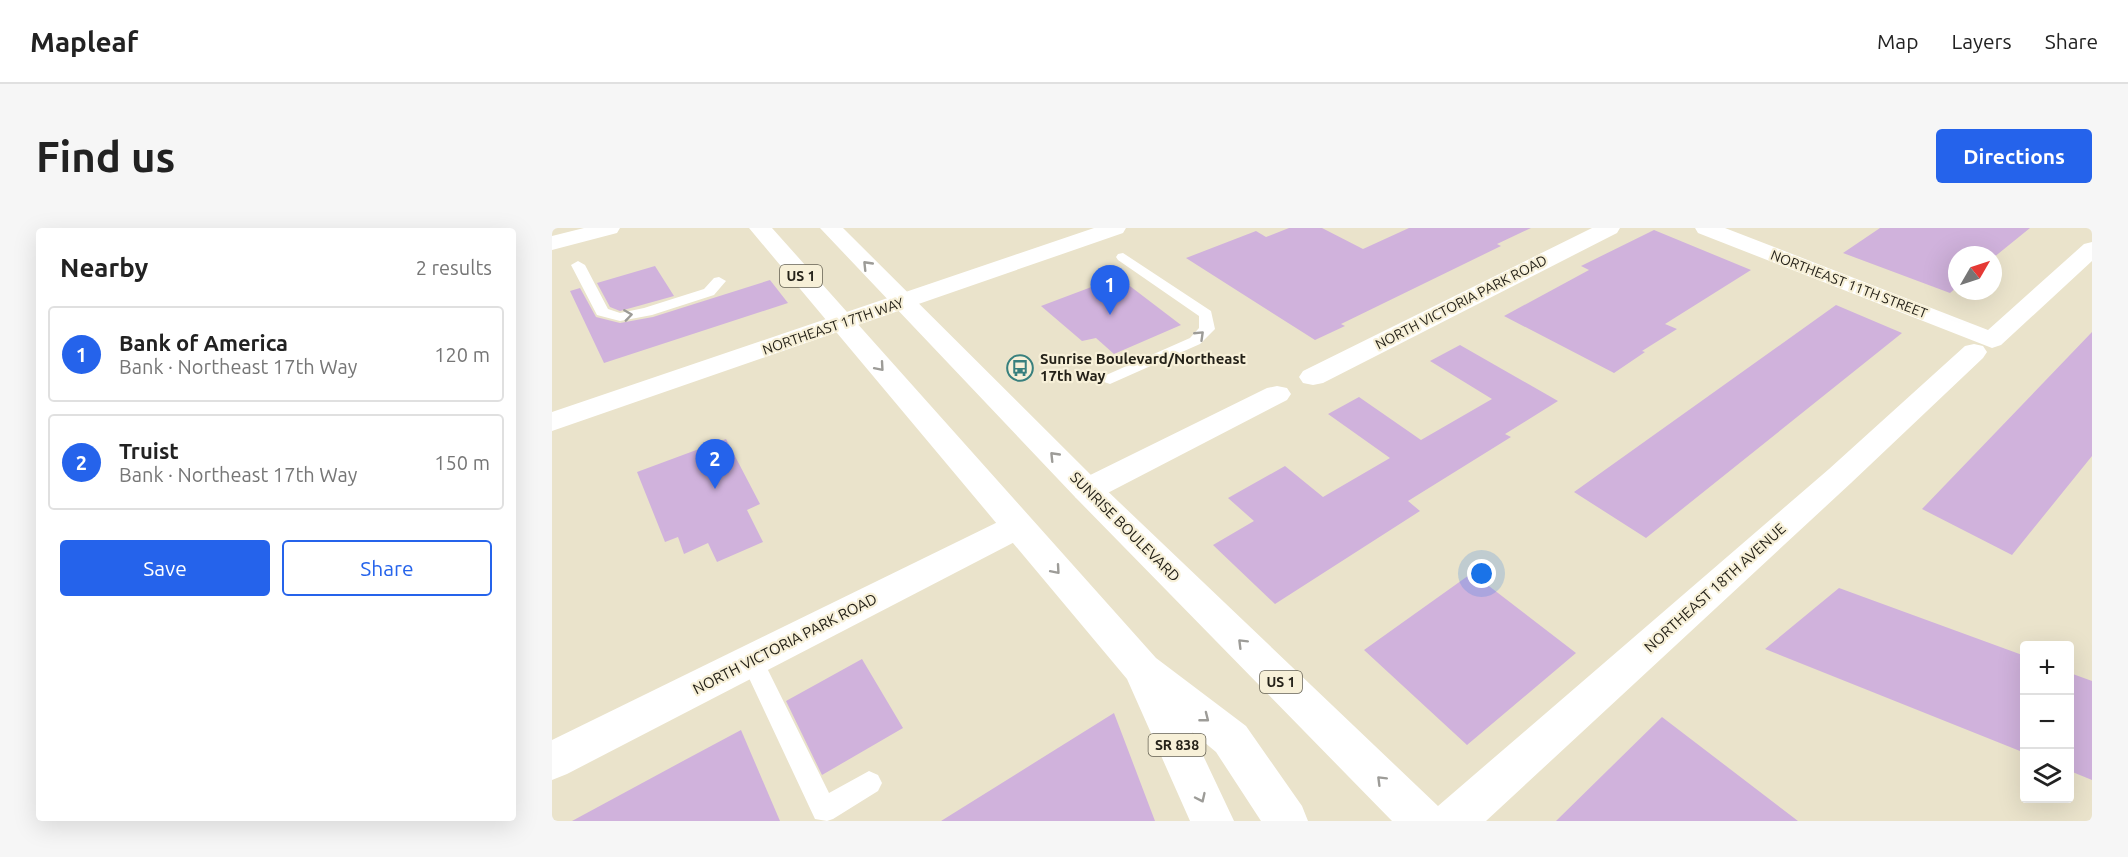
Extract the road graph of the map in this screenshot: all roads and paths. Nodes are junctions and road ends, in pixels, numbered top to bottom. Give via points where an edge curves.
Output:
1 (609, 228) edge
2 (760, 228) edge
3 (831, 228) edge
4 (1115, 228) edge
5 (1609, 228) edge
6 (1706, 228) edge
7 (552, 243) edge
8 (2092, 249) edge
9 (1123, 256) dead end
10 (578, 265) dead end
11 (718, 281) dead end
12 (903, 301) junction
13 (842, 323) junction
14 (1983, 346) junction
15 (1313, 377) dead end
16 (1110, 379) dead end
17 (1277, 394) dead end
18 (552, 422) edge
19 (1087, 490) junction
20 (1018, 526) junction
21 (752, 661) junction
22 (1142, 669) junction
23 (552, 761) edge
24 (869, 783) dead end
25 (1212, 821) edge
26 (1286, 821) edge
27 (1422, 821) edge
28 (1454, 821) edge

1 - 7 street
2 - 13 street, US 1
12 -> 3 street, SUNRISE BOULEVARD / US 1
4 - 12 street, NORTHEAST 17TH WAY
5 - 15 street, NORTH VICTORIA PARK ROAD
6 - 14 street, NORTHEAST 11TH STREET
8 - 14 street, NORTHEAST 18TH AVENUE
16 -> 9 lane via 1196,341 1207,328 1206,314
10 -> 11 lane via 602,312 620,317 709,292
12 - 13 street, NORTHEAST 17TH WAY
19 -> 12 street, SUNRISE BOULEVARD / US 1
13 - 18 street, NORTHEAST 17TH WAY
13 -> 20 street, US 1
14 - 28 street, NORTHEAST 18TH AVENUE
17 - 19 street
27 -> 19 street, SUNRISE BOULEVARD / US 1
20 - 21 street, NORTH VICTORIA PARK ROAD
20 -> 22 street, US 1
21 - 23 street, NORTH VICTORIA PARK ROAD
21 - 24 lane via 825,810
22 -> 25 street, SR 838
22 -> 26 street, US 1 via 1231,739

